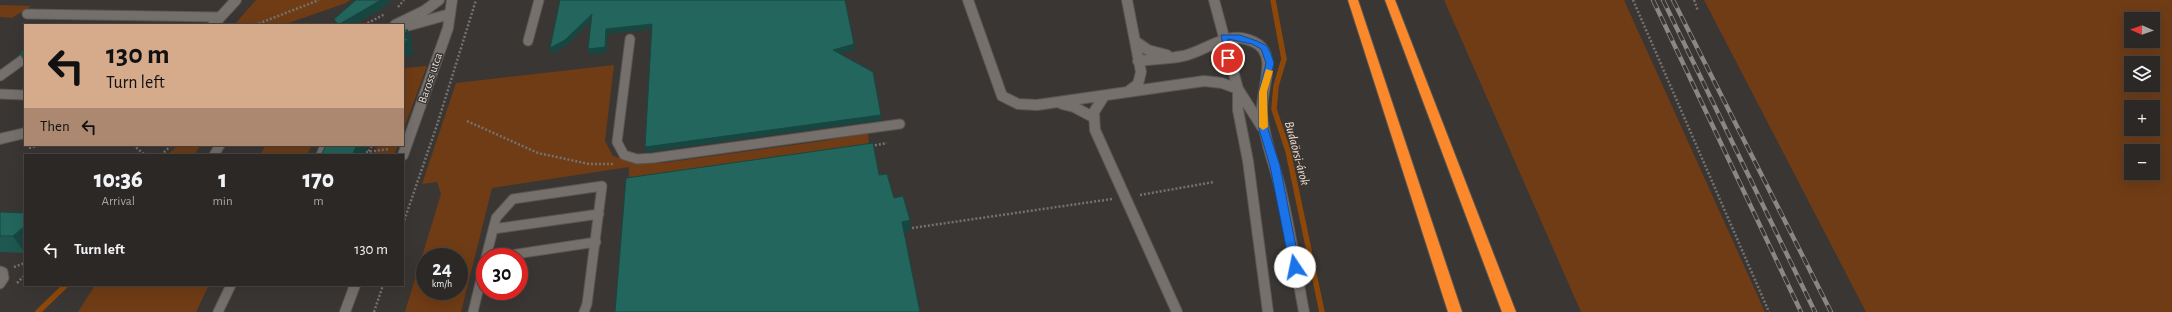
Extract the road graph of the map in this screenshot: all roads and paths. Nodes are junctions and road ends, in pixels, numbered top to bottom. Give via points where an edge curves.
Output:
1 (236, 0) edge
2 (319, 0) edge
3 (439, 0) edge
4 (452, 0) edge
5 (476, 0) edge
6 (539, 0) edge
7 (968, 0) edge
8 (1126, 0) edge
9 (1214, 0) edge
10 (1353, 0) edge
11 (1390, 0) edge
12 (1633, 0) edge
13 (1694, 0) edge
14 (1698, 12) dead end
15 (27, 14) dead end
16 (450, 14) junction
17 (220, 17) junction
18 (214, 24) edge
19 (258, 24) edge
20 (397, 24) edge
21 (404, 27) edge
22 (1224, 37) junction
23 (630, 39) dead end
24 (528, 41) dead end
25 (1135, 41) junction
26 (1174, 57) junction
27 (24, 59) edge
28 (1138, 61) junction
29 (0, 76) edge
30 (1238, 89) junction
31 (1130, 90) junction
32 (2, 96) edge
33 (24, 96) edge
34 (1104, 96) junction
35 (1056, 102) junction
36 (1091, 116) junction
37 (467, 121) dead end
38 (900, 124) dead end
39 (1264, 129) junction
40 (24, 133) edge
41 (0, 139) edge
42 (887, 144) dead end
43 (134, 146) edge
44 (171, 146) edge
45 (864, 147) edge
46 (389, 149) dead end
47 (367, 153) edge
48 (144, 154) edge
49 (161, 154) edge
50 (403, 154) edge
51 (616, 164) dead end
52 (1214, 182) dead end
53 (1125, 197) junction
54 (599, 214) junction
55 (404, 221) edge
56 (912, 228) dead end
57 (493, 229) junction
58 (596, 242) junction
59 (488, 248) edge
60 (528, 252) edge
61 (0, 271) edge
62 (0, 284) edge
63 (231, 286) edge
64 (355, 286) edge
65 (383, 286) edge
66 (476, 300) edge
67 (218, 312) edge
68 (345, 312) edge
69 (374, 312) edge
70 (473, 312) edge
71 (584, 312) edge
72 (1177, 312) edge
73 (1268, 312) edge
74 (1304, 312) edge
75 (1455, 312) edge
76 (1509, 312) edge
77 (1769, 312) edge

1 - 17 street
2 - 19 path
3 - 20 street via 424,11
4 - 16 street, Baross utca
5 - 55 path
6 - 24 lane
7 - 35 street via 1002,96 1010,102 1023,105
8 - 25 street
9 - 22 street
10 - 75 highway
11 - 76 highway
12 - 77 path
13 - 14 path
15 - 17 lane
16 - 21 street
16 - 50 street, Baross utca via 448,28
17 - 18 street
22 - 26 street via 1198,51
22 - 30 street
22 - 39 street via 1255,42 1264,48 1267,54 1270,63 1263,92
23 - 38 lane via 617,142 624,155 637,159 653,158
25 - 26 street via 1148,50
25 - 28 street
26 - 28 street
27 - 29 lane
28 - 31 street via 1140,79
30 - 31 street via 1222,83 1204,81
30 - 39 street
30 - 73 street via 1238,110 1248,161
31 - 34 street
32 - 33 lane
34 - 35 street
34 - 36 street via 1094,106
35 - 36 street via 1074,107
36 - 53 street
37 - 51 path via 538,153 589,164
39 - 74 street via 1282,200
40 - 41 street
42 - 45 path
43 - 48 path
44 - 49 path
46 - 47 path
52 - 53 path
53 - 56 path
53 - 72 street
54 - 57 lane
54 - 57 lane via 602,186 513,199 502,206
54 - 58 lane
57 - 59 lane
58 - 60 lane
58 - 71 lane
61 - 62 lane via 3,272 4,278
63 - 67 lane
64 - 68 street
65 - 69 path
66 - 70 lane

